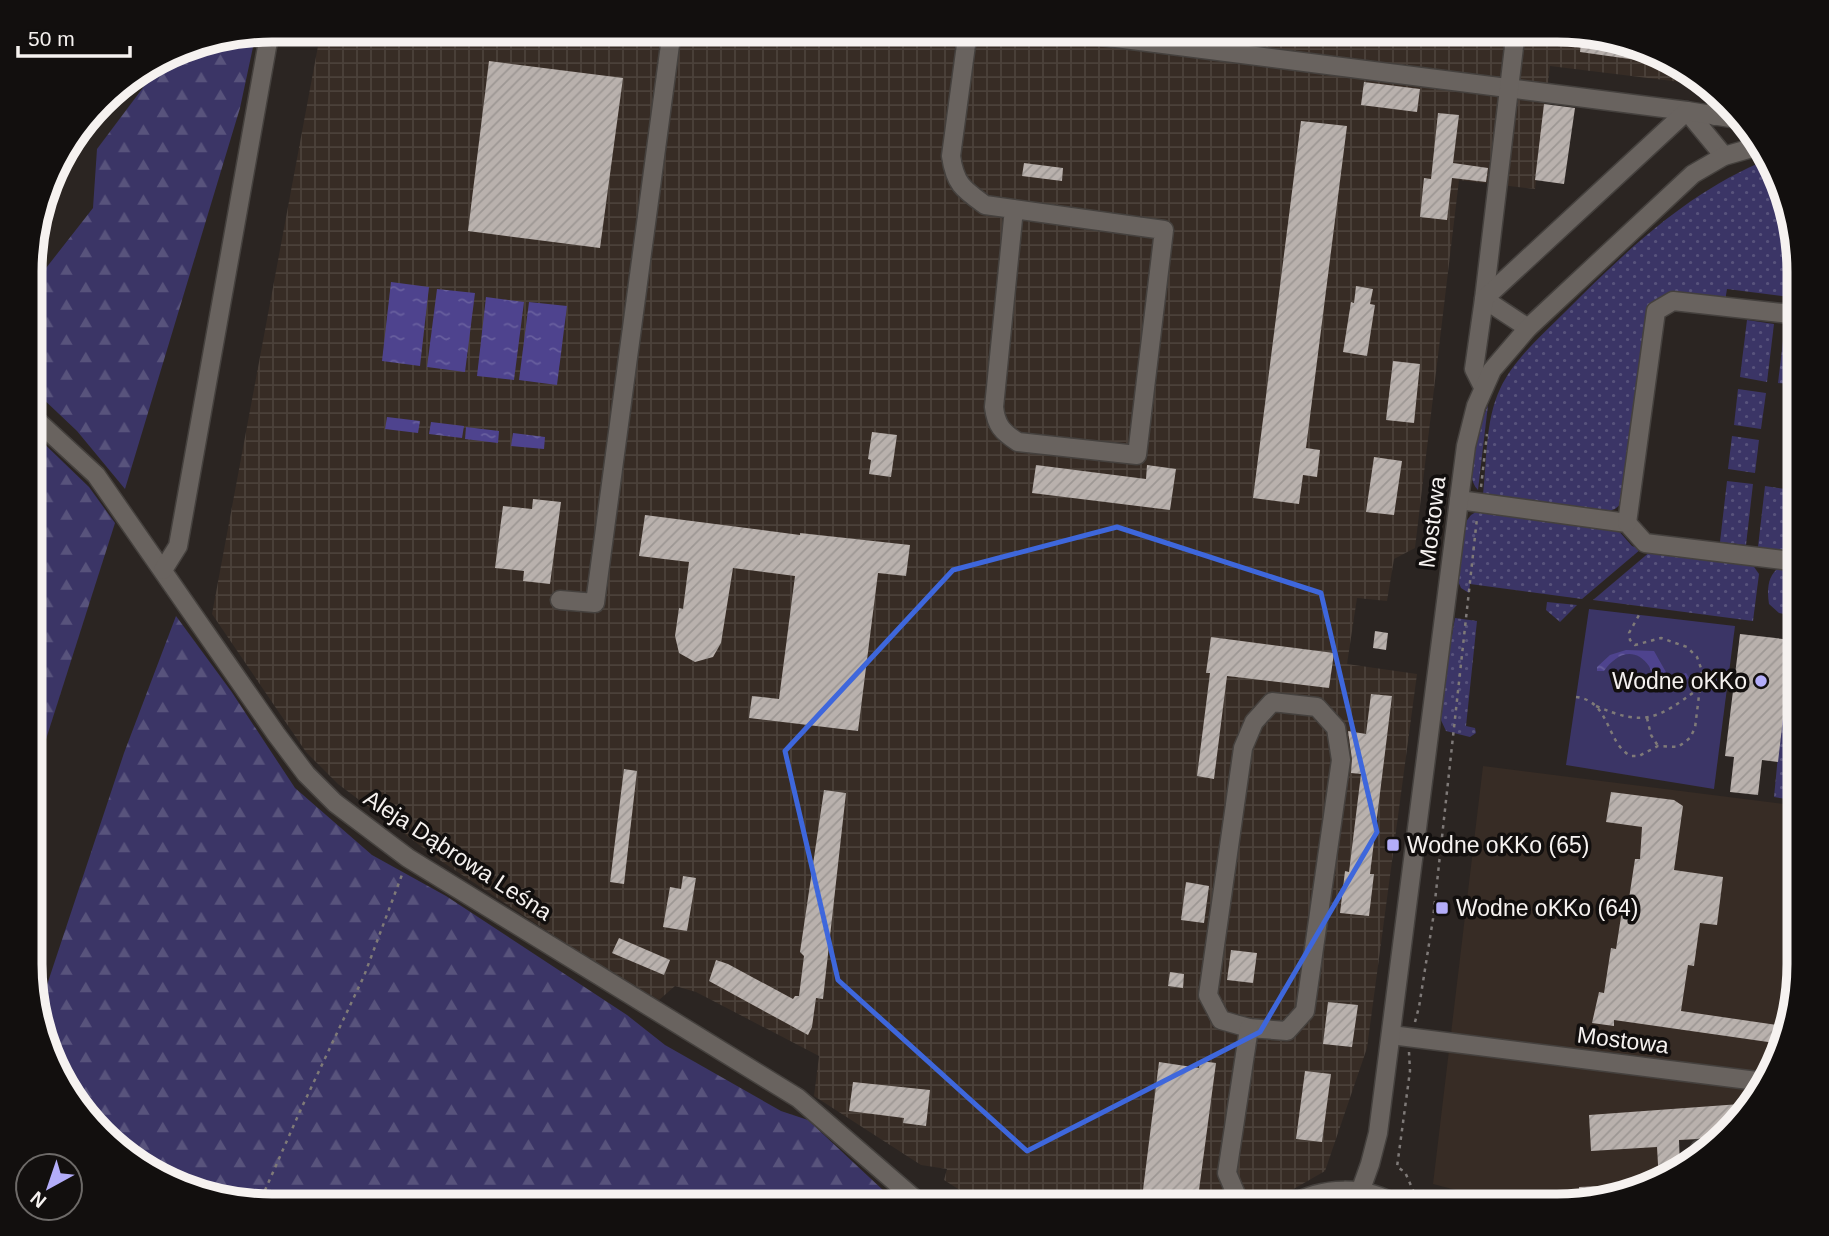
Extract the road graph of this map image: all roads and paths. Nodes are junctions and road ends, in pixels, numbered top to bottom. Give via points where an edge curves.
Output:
1 (268, 42) edge
2 (670, 42) edge
3 (966, 42) edge
4 (1147, 42) edge
5 (1514, 42) edge
6 (1508, 88) junction
7 (1716, 106) edge
8 (1686, 111) junction
9 (1715, 116) junction
10 (1728, 118) edge
11 (1751, 148) edge
12 (1724, 156) junction
13 (1014, 209) junction
14 (1485, 299) junction
15 (1787, 314) edge
16 (1528, 328) junction
17 (1483, 387) junction
18 (42, 425) edge
19 (1487, 433) dead end
20 (1459, 500) junction
21 (1479, 503) junction
22 (1627, 523) junction
23 (1787, 561) edge
24 (163, 570) junction
25 (560, 600) dead end
26 (1639, 615) dead end
27 (1698, 689) junction
28 (1576, 698) dead end
29 (1595, 705) junction
30 (1647, 718) junction
31 (1658, 746) junction
32 (408, 858) junction
33 (1249, 1028) junction
34 (1391, 1035) junction
35 (1410, 1038) junction
36 (1755, 1081) edge
37 (263, 1194) edge
38 (909, 1194) edge
39 (1236, 1194) edge
40 (1360, 1194) edge
41 (1415, 1194) edge

1 - 24 street via 178,545
2 - 25 street via 595,603
3 - 13 street via 951,156 954,176 985,205
4 - 6 street
5 - 6 street
6 - 8 street
6 - 14 street
7 - 9 street
8 - 9 street
8 - 12 street
8 - 14 street
9 - 10 street
11 - 12 street, Mostowa
12 - 16 street, Mostowa via 1693,174
13 - 13 street via 1164,230 1137,455 1018,442 995,423
14 - 16 street
14 - 17 street via 1474,369
15 - 22 street via 1673,301 1656,311
16 - 17 street, Mostowa
17 - 20 street, Mostowa via 1466,446
18 - 24 street, Aleja Dąbrowa Leśna via 96,475
19 - 21 path
20 - 21 street
20 - 34 street, Mostowa
21 - 22 street
21 - 35 path via 1433,919
22 - 23 street via 1645,543
24 - 32 street, Aleja Dąbrowa Leśna via 306,774 335,803
26 - 27 path via 1630,629 1630,640 1638,645 1661,638 1687,647 1701,663
27 - 30 path via 1667,712
27 - 31 path via 1690,738 1678,747
28 - 29 path
29 - 30 path
29 - 31 path via 1626,754 1635,757
30 - 31 path
32 - 37 path via 364,976
32 - 38 street, Aleja Dąbrowa Leśna via 798,1098
33 - 33 street via 1287,1031 1305,1011 1341,760 1336,728 1317,708 1272,702 1254,722 1243,748 1208,995 1221,1020
33 - 39 street via 1227,1173
34 - 35 street, Mostowa
34 - 40 street, Mostowa via 1378,1133
35 - 36 street, Mostowa
35 - 41 path via 1397,1167 1405,1172

